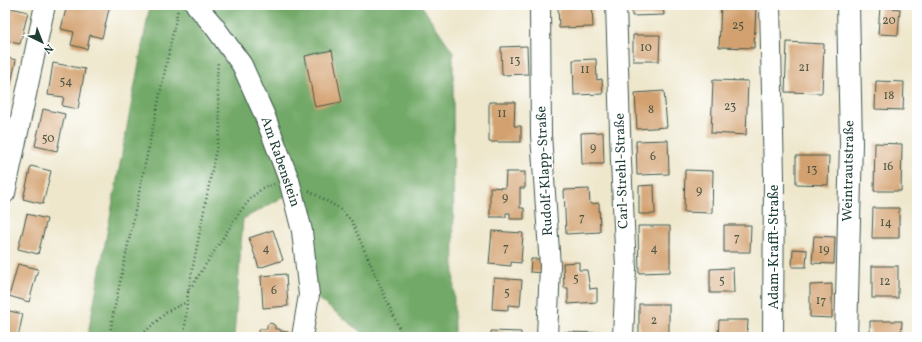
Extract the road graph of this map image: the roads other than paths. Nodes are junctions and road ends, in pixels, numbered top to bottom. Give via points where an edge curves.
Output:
1 (45, 5) edge
2 (196, 5) edge
3 (540, 5) edge
4 (616, 5) edge
5 (770, 5) edge
6 (848, 5) edge
7 (5, 192) edge
8 (302, 337) edge
9 (547, 337) edge
10 (623, 337) edge
11 (773, 337) edge
12 (846, 337) edge

1 - 7 street
2 - 8 street, Am Rabenstein via 242,65 289,180 302,231 309,295
3 - 9 street, Rudolf-Klapp-Straße via 541,135 550,266
4 - 10 street, Carl-Strehl-Straße via 626,268
5 - 11 street, Adam-Krafft-Straße
6 - 12 main road, Weintrautstraße via 851,143

